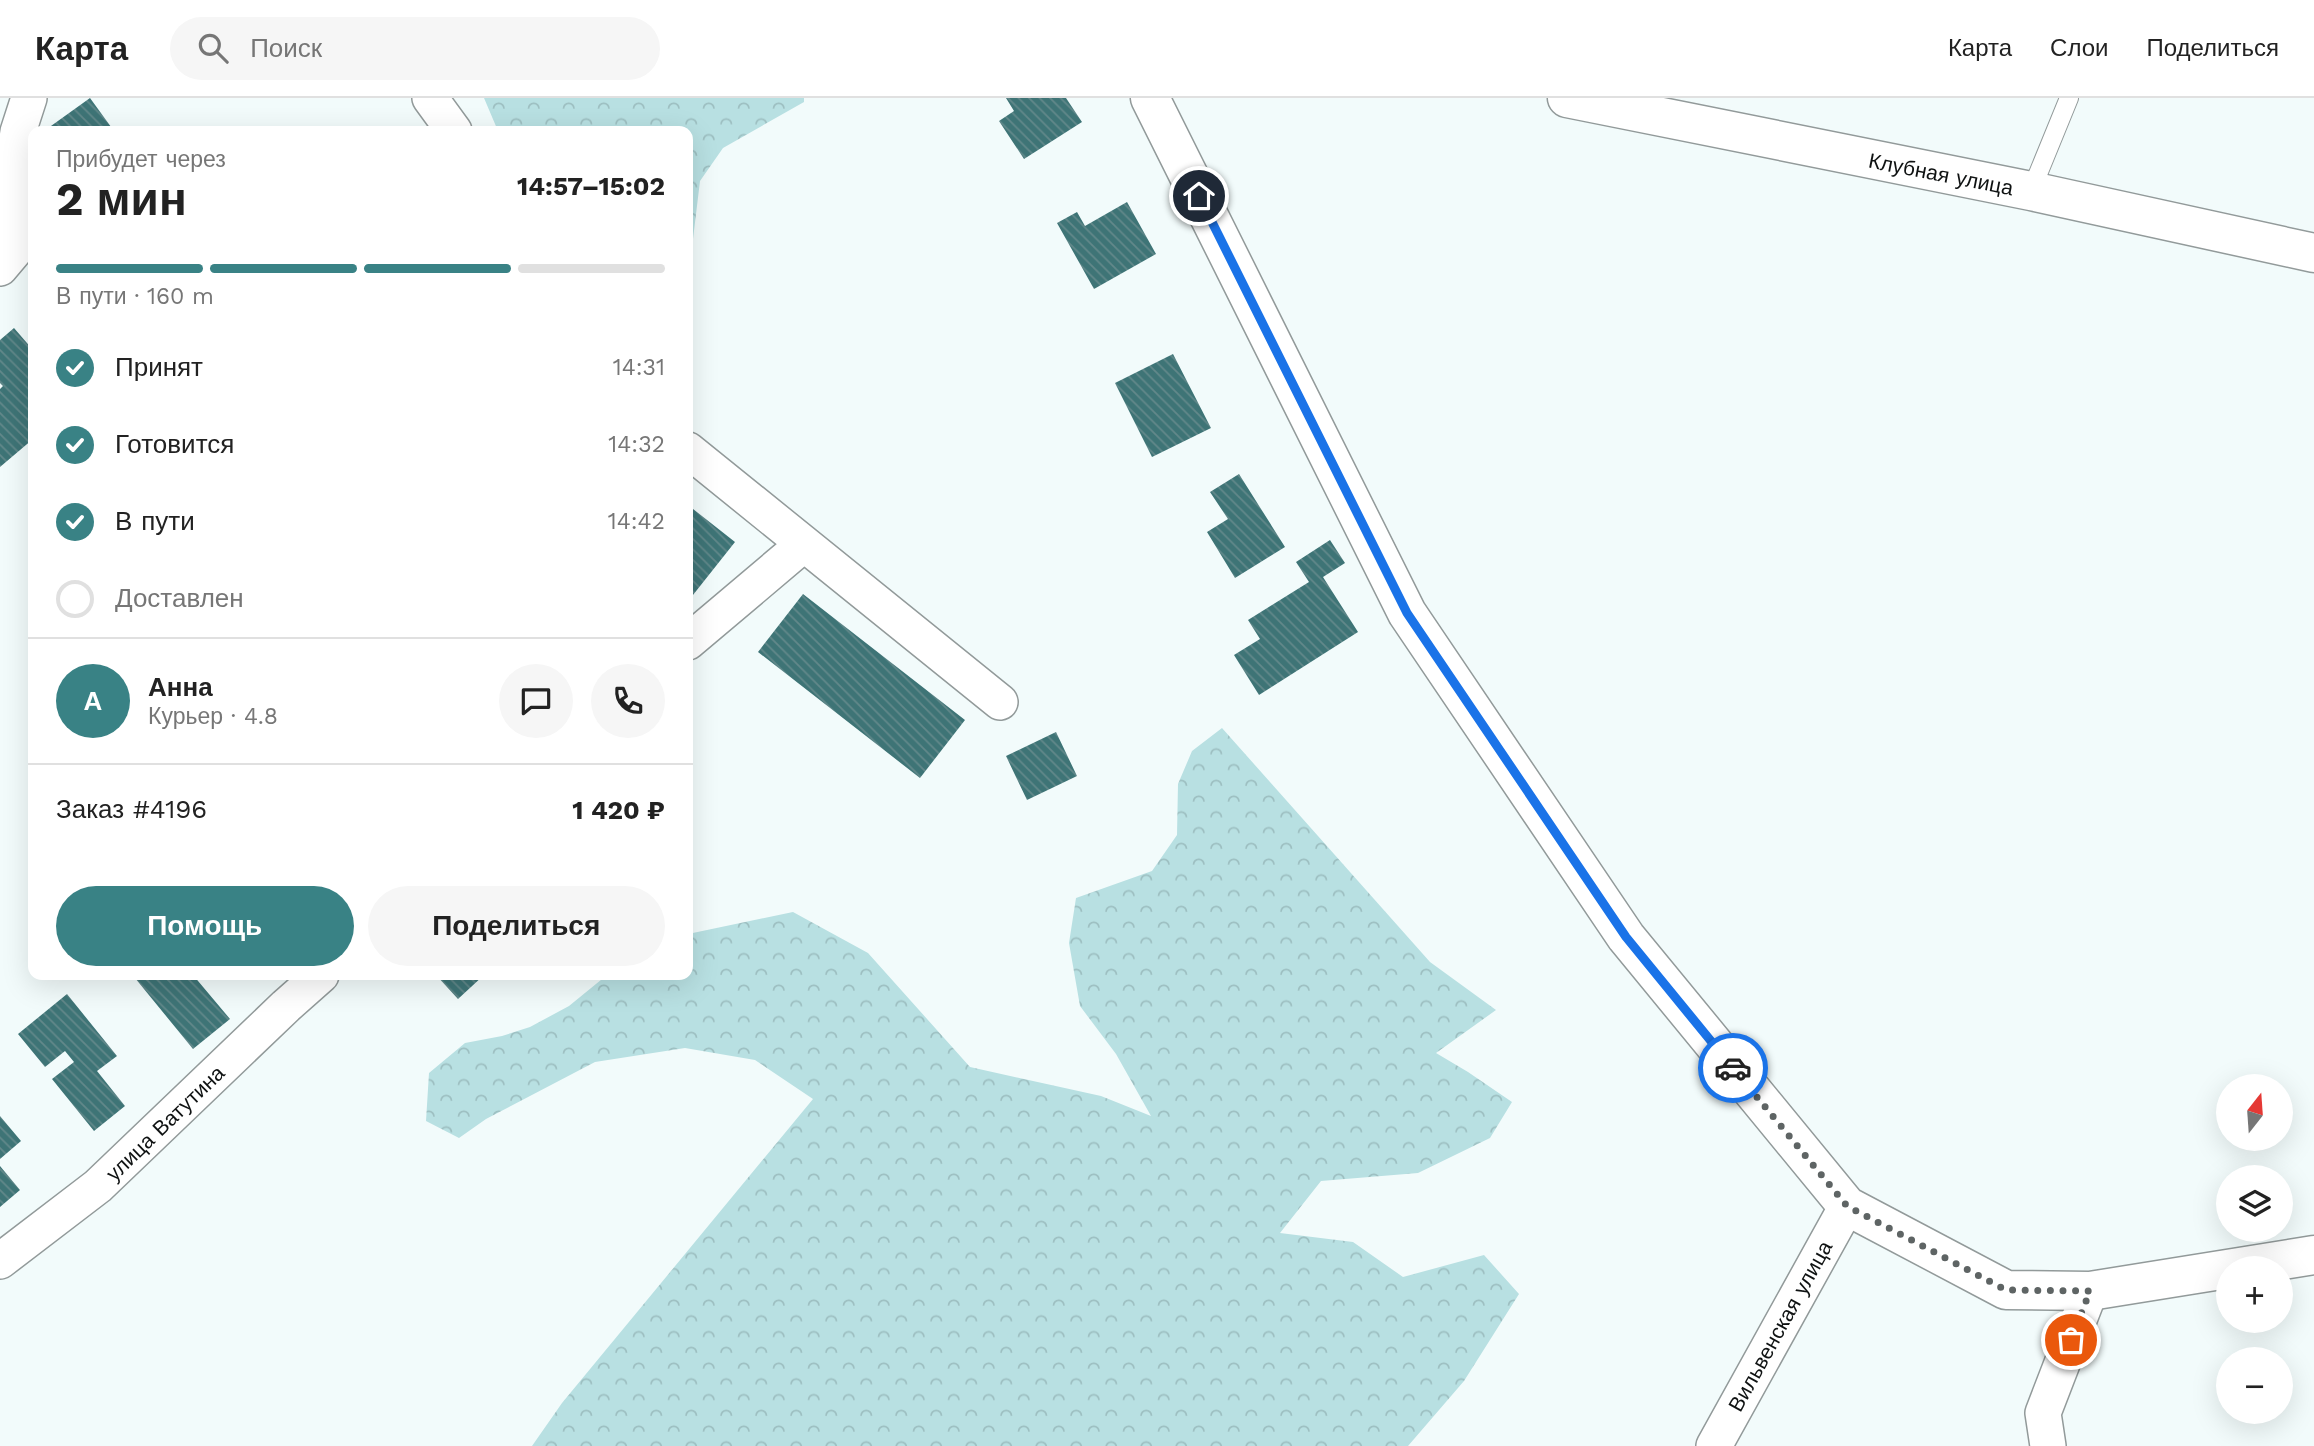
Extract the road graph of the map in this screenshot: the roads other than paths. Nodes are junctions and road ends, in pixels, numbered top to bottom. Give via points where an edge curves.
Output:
1 (29, 98) edge
2 (430, 98) edge
3 (1150, 98) edge
4 (1567, 98) edge
5 (2069, 98) edge
6 (450, 126) edge
7 (2031, 191) junction
8 (2314, 253) edge
9 (0, 268) edge
10 (693, 454) edge
11 (804, 544) junction
12 (693, 638) edge
13 (1000, 702) dead end
14 (315, 980) edge
15 (1847, 1206) junction
16 (2314, 1255) edge
17 (0, 1261) edge
18 (2090, 1291) junction
19 (1714, 1446) edge
20 (2048, 1446) edge

1 - 9 street via 12,169 16,249
2 - 6 street
3 - 15 street via 1407,613 1626,937
4 - 7 street, Клубная улица
5 - 7 lane
7 - 8 street, Клубная улица
10 - 11 street
11 - 12 street
11 - 13 street
14 - 17 street, улица Ватутина via 98,1186
15 - 18 street via 2006,1290
15 - 19 street, Вильвенская улица
16 - 18 street
18 - 20 street via 2043,1413

